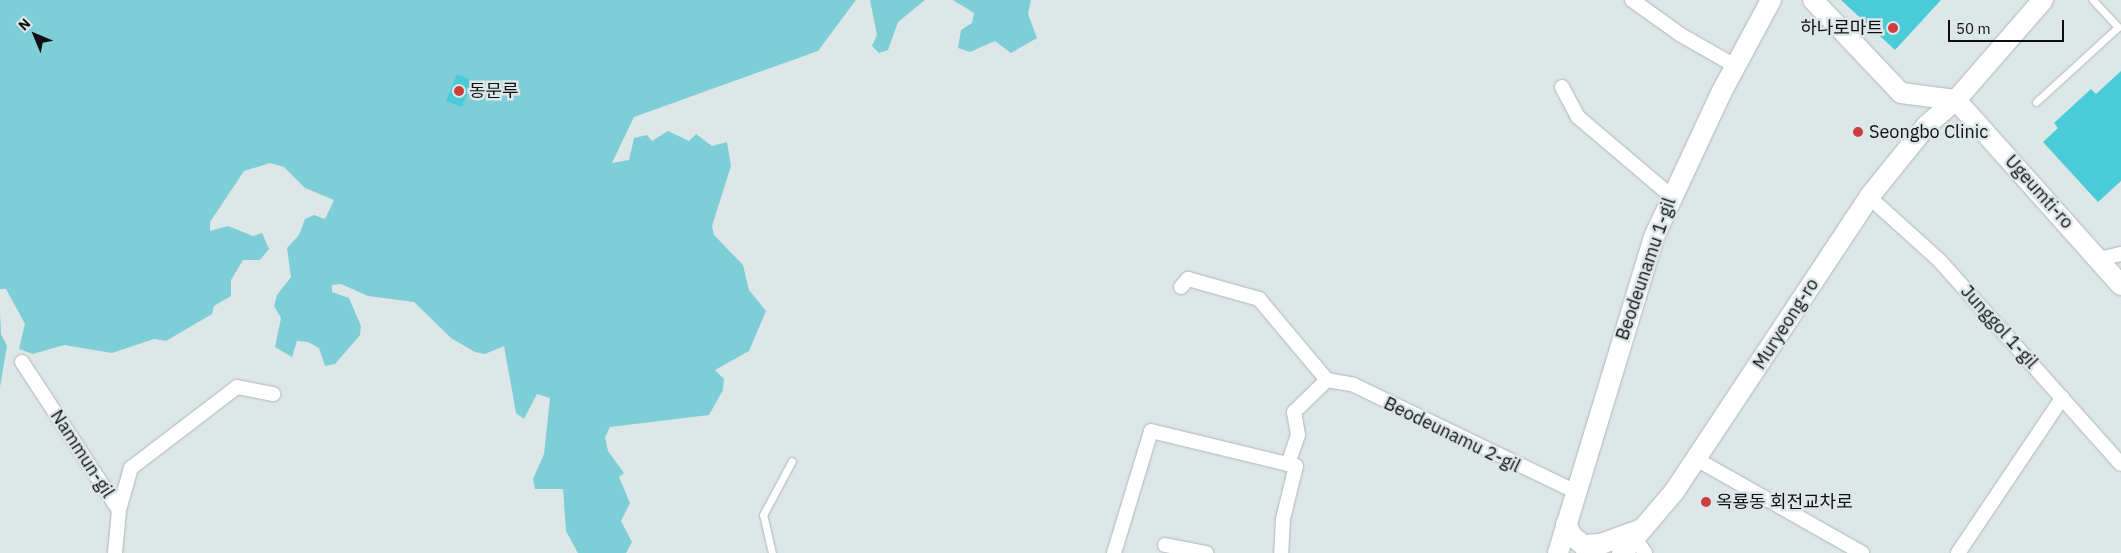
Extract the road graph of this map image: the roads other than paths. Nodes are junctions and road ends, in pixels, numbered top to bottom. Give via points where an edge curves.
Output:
1 (1632, 0) edge
2 (1771, 0) edge
3 (1814, 0) edge
4 (2043, 0) edge
5 (2093, 0) edge
6 (1737, 66) junction
7 (1562, 87) dead end
8 (1956, 100) junction
9 (2036, 102) dead end
10 (1671, 196) junction
11 (1869, 197) junction
12 (2121, 254) edge
13 (2099, 259) junction
14 (2121, 285) edge
15 (1181, 287) dead end
16 (22, 362) dead end
17 (1327, 380) junction
18 (273, 394) dead end
19 (2062, 398) junction
20 (1696, 459) junction
21 (792, 462) dead end
22 (1288, 464) junction
23 (2121, 464) edge
24 (1576, 492) junction
25 (119, 510) junction
26 (1566, 524) junction
27 (1637, 543) edge
28 (1165, 545) dead end
29 (115, 553) edge
30 (772, 553) edge
31 (1114, 553) edge
32 (1206, 553) edge
33 (1281, 553) edge
34 (1558, 553) edge
35 (1862, 553) edge
36 (1958, 553) edge

1 - 6 street via 1681,35
2 - 6 main road, Beodeunamu 1-gil
3 - 8 main road via 1901,93
4 - 8 main road, Muryeong-ro
5 - 9 lane via 2118,27
6 - 10 main road, Beodeunamu 1-gil
7 - 10 street via 1584,124
8 - 11 main road, Muryeong-ro via 1927,125
8 - 13 main road, Ugeumti-ro
10 - 24 main road, Beodeunamu 1-gil via 1620,343
11 - 19 street, Junggol 1-gil via 1939,260
11 - 20 main road, Muryeong-ro
12 - 13 street
13 - 14 main road, Ugeumti-ro
15 - 17 street via 1188,279 1259,299
16 - 25 street, Nammun-gil
17 - 22 street via 1294,412 1298,435
17 - 24 street, Beodeunamu 2-gil via 1354,385 1412,417
18 - 25 street via 236,387 131,468
19 - 23 street, Junggol 1-gil
19 - 36 street
20 - 27 main road, Muryeong-ro
20 - 35 street
21 - 30 lane via 763,515
22 - 31 street via 1151,431
22 - 33 street via 1296,466 1283,519
24 - 26 main road, Beodeunamu 1-gil
25 - 29 street, Nammun-gil
26 - 27 main road via 1572,536 1584,545
26 - 34 main road, Beodeunamu 1-gil
28 - 32 street

